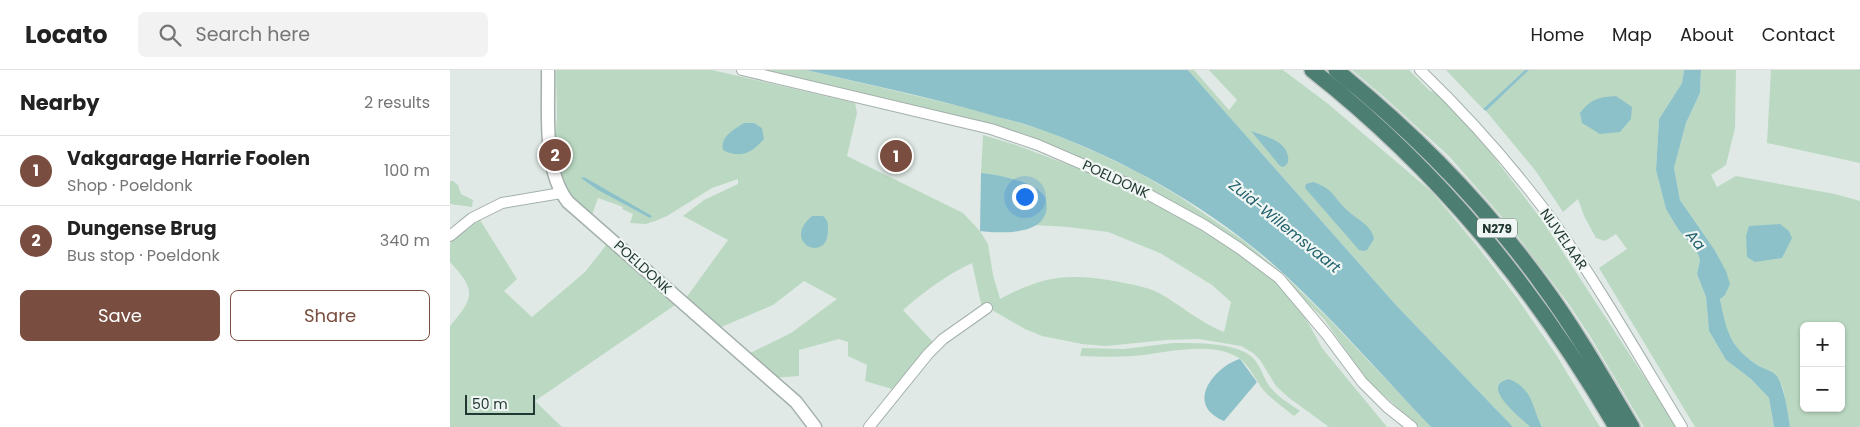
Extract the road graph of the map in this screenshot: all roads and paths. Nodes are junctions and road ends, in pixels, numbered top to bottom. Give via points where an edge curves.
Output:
1 (548, 70) edge
2 (742, 70) edge
3 (1312, 70) edge
4 (1336, 70) edge
5 (1420, 70) edge
6 (561, 193) junction
7 (450, 236) edge
8 (987, 308) dead end
9 (814, 427) edge
10 (869, 427) edge
11 (1412, 427) edge
12 (1616, 427) edge
13 (1632, 427) edge
14 (1682, 427) edge

1 - 6 street, POELDONK via 551,157
2 - 11 street, POELDONK via 991,129 1038,145 1133,186 1204,225 1279,278 1327,334 1362,382
3 - 12 highway, N279 via 1392,138 1470,219 1567,347
4 - 13 highway, N279 via 1439,162 1498,229 1546,290
5 - 14 street, NIJVELAAR via 1462,112 1552,220
6 - 7 street via 502,203 472,218
6 - 9 street, POELDONK via 796,402
8 - 10 street via 928,354

